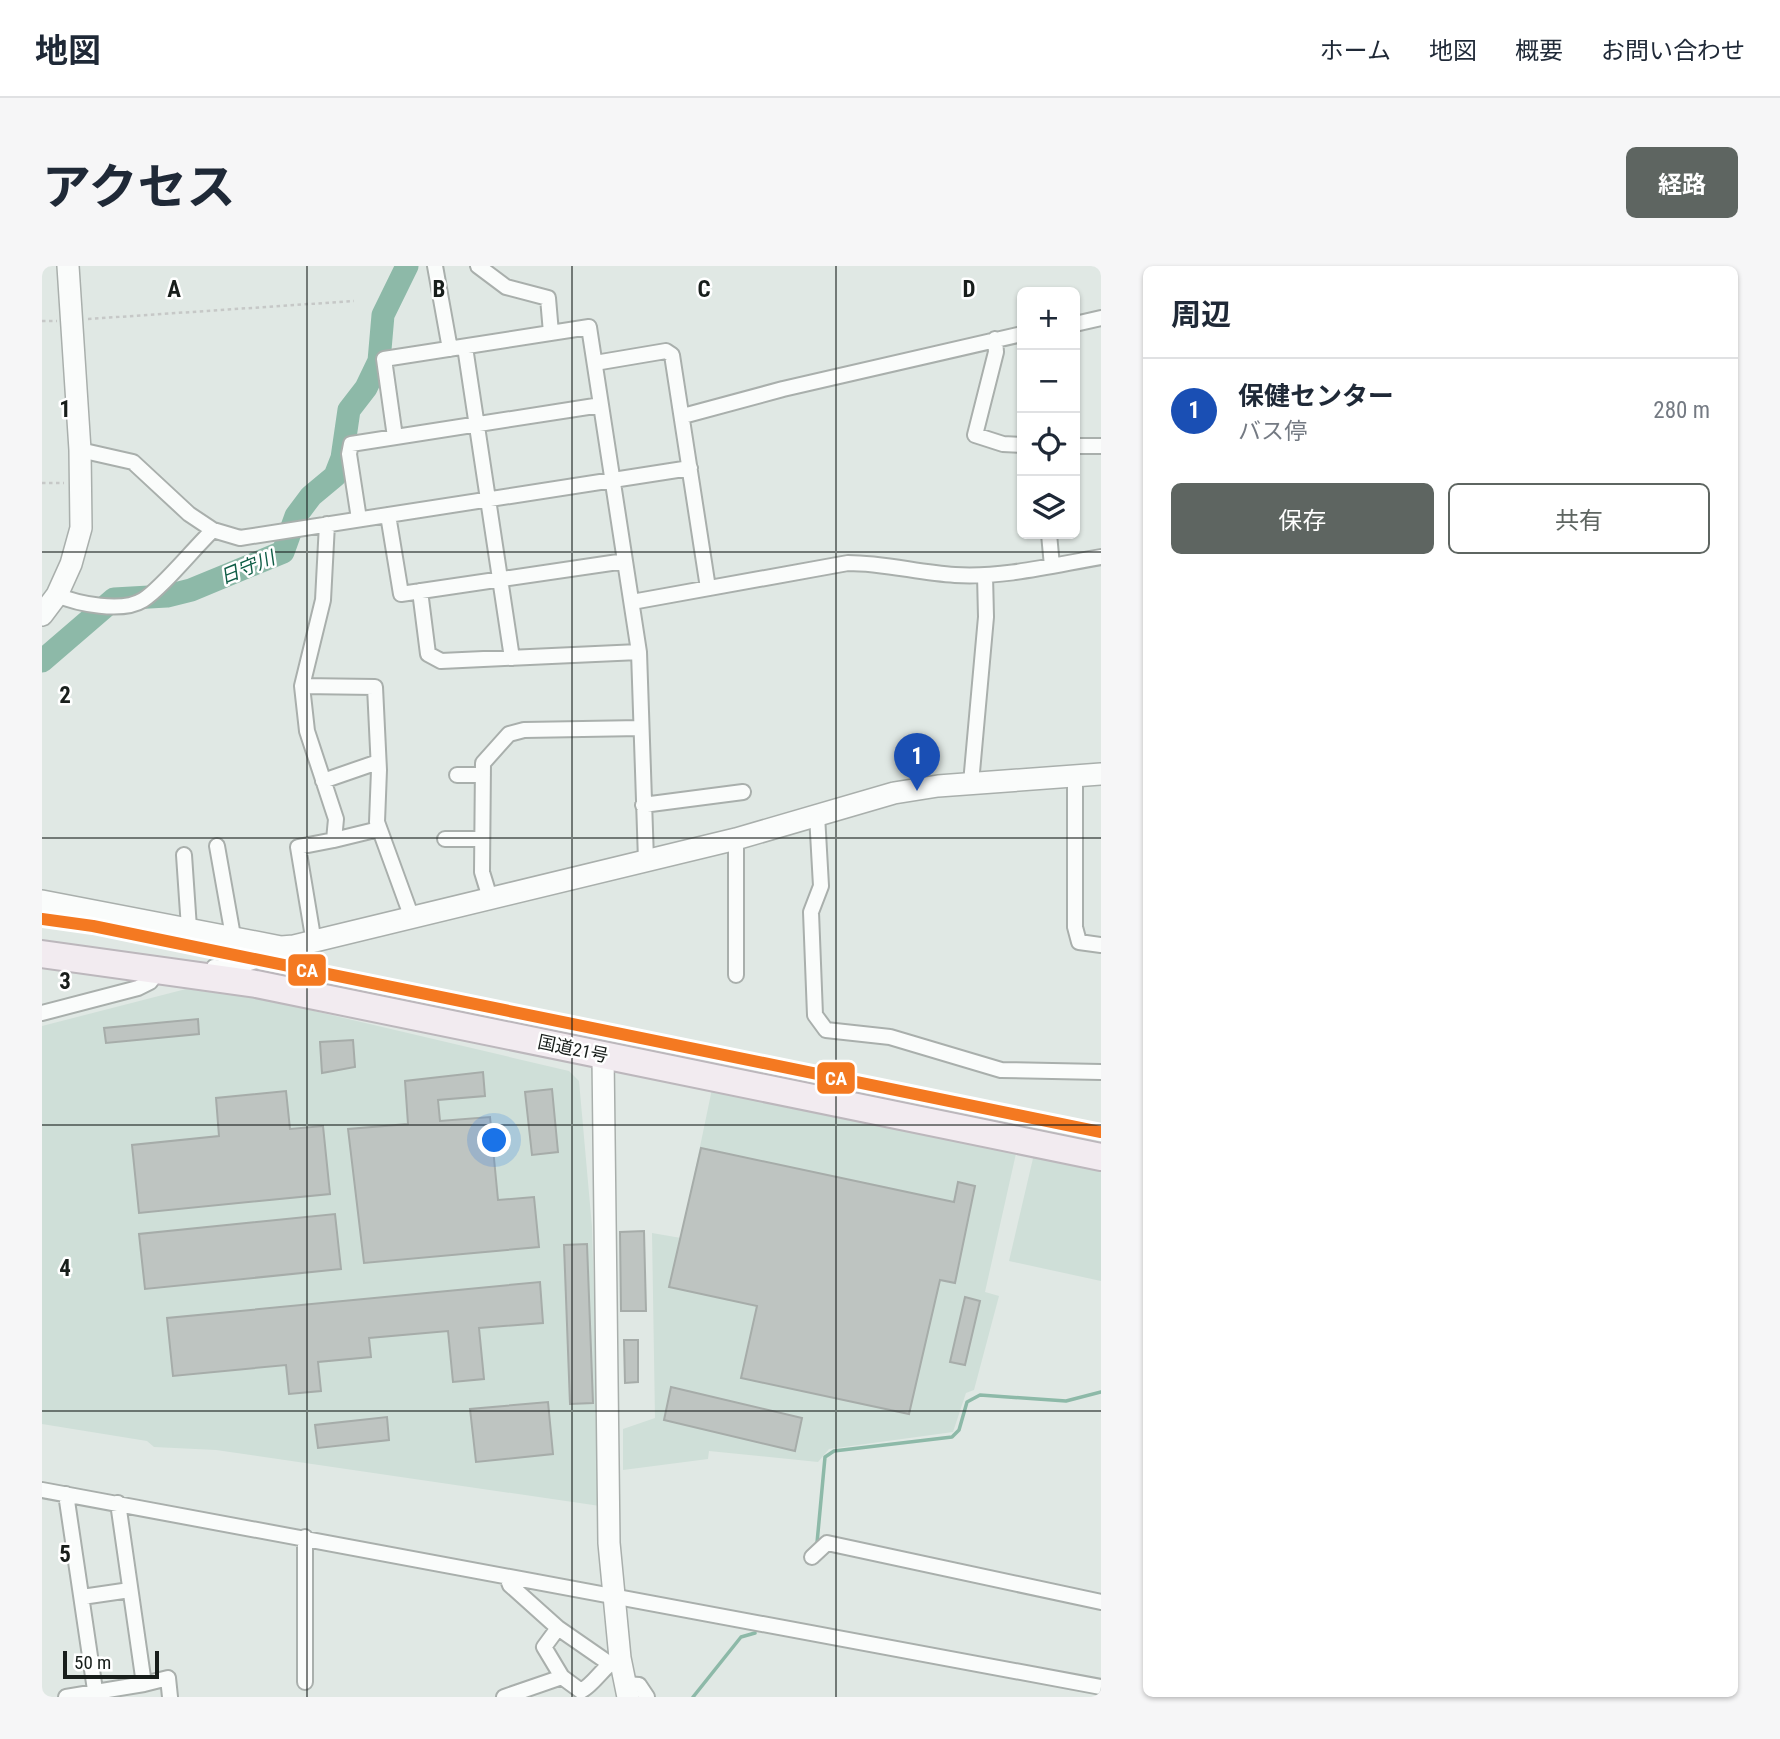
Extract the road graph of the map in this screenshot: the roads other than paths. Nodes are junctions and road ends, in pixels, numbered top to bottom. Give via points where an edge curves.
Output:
1 (68, 266) edge
2 (435, 266) edge
3 (478, 266) edge
4 (1101, 318) edge
5 (1080, 323) edge
6 (551, 334) junction
7 (1017, 335) edge
8 (995, 339) junction
9 (457, 348) junction
10 (595, 363) junction
11 (601, 405) junction
12 (683, 416) junction
13 (476, 424) junction
14 (395, 437) junction
15 (1017, 445) edge
16 (1080, 446) edge
17 (1101, 446) edge
18 (80, 450) junction
19 (690, 468) junction
20 (613, 480) junction
21 (488, 499) junction
22 (388, 515) junction
23 (359, 519) junction
24 (327, 524) junction
25 (213, 530) junction
26 (1049, 539) edge
27 (1101, 557) edge
28 (625, 561) junction
29 (1052, 566) junction
30 (985, 575) junction
31 (500, 579) junction
32 (708, 588) junction
33 (420, 591) junction
34 (632, 602) junction
35 (47, 607) edge
36 (639, 652) junction
37 (512, 657) junction
38 (302, 686) junction
39 (641, 729) junction
40 (378, 762) junction
41 (1101, 774) edge
42 (457, 775) dead end
43 (482, 775) junction
44 (1075, 776) junction
45 (323, 781) junction
46 (971, 783) junction
47 (743, 792) dead end
48 (643, 805) junction
49 (817, 815) junction
50 (379, 829) junction
51 (445, 839) dead end
52 (482, 839) junction
53 (736, 839) junction
54 (334, 840) junction
55 (217, 846) dead end
56 (184, 855) dead end
57 (646, 860) junction
58 (489, 898) junction
59 (42, 901) edge
60 (412, 918) junction
61 (189, 928) junction
62 (233, 936) junction
63 (314, 943) junction
64 (1101, 945) edge
65 (282, 947) junction
66 (42, 954) edge
67 (159, 971) junction
68 (736, 975) dead end
69 (42, 1013) edge
70 (603, 1056) junction
71 (1101, 1072) edge
72 (1101, 1157) edge
73 (42, 1490) edge
74 (66, 1494) junction
75 (118, 1503) junction
76 (305, 1537) junction
77 (812, 1557) dead end
78 (507, 1577) junction
79 (130, 1590) junction
80 (612, 1596) junction
81 (82, 1597) junction
82 (1101, 1602) edge
83 (558, 1628) junction
84 (615, 1661) junction
85 (562, 1677) junction
86 (305, 1682) dead end
87 (144, 1684) junction
88 (1101, 1687) edge
89 (95, 1690) junction
90 (627, 1691) edge
91 (66, 1697) edge
92 (170, 1697) edge
93 (504, 1697) edge
94 (647, 1697) edge

1 - 18 street
2 - 9 street
3 - 6 street via 506,287 548,298
4 - 5 street
6 - 9 street
6 - 10 street via 589,327
7 - 8 street
8 - 12 street
8 - 15 street via 996,352 975,435
9 - 13 street
9 - 14 street via 384,359
10 - 11 street
10 - 12 street via 666,351 672,355
11 - 13 street
11 - 20 street
12 - 19 street
13 - 14 street
13 - 21 street
14 - 23 street via 351,444
16 - 17 street
18 - 25 street via 133,462
18 - 35 street via 81,528 71,564
19 - 20 street
19 - 32 street
20 - 21 street
20 - 28 street
21 - 22 street
21 - 31 street
22 - 23 street
22 - 33 street via 401,594
23 - 24 street
24 - 25 street via 240,538
24 - 38 street via 323,600
25 - 35 street via 142,601
26 - 29 street
27 - 29 street
28 - 31 street
28 - 34 street
29 - 30 street
30 - 32 street via 848,563
30 - 46 street via 986,617
31 - 33 street
31 - 37 street
32 - 34 street
33 - 37 street via 428,654 441,661
34 - 36 street
36 - 37 street
36 - 39 street
38 - 40 street via 374,687
38 - 45 street via 307,731
39 - 43 street via 509,734 483,763
39 - 48 street
40 - 45 street
40 - 50 street
41 - 44 street
42 - 43 street
43 - 52 street
44 - 46 street
44 - 64 street via 1075,927 1079,942
45 - 54 street via 335,819
46 - 49 street via 894,793
47 - 48 street
48 - 57 street
49 - 53 street
49 - 71 street via 821,886 811,912 815,1015 826,1030 890,1037 1001,1070
50 - 54 street
50 - 60 street
51 - 52 street
52 - 58 street via 482,872
53 - 57 street
53 - 68 street
54 - 63 street via 298,847
55 - 62 street
56 - 61 street
57 - 58 street
58 - 60 street
59 - 61 street
60 - 63 street
61 - 62 street
62 - 65 street
63 - 65 street
65 - 67 street via 232,967 169,962
66 - 67 highway, 国道21号
67 - 69 street via 138,988
67 - 70 highway, 国道21号 via 256,984
70 - 72 highway, 国道21号
70 - 80 street
73 - 74 street
74 - 75 street
74 - 81 street
75 - 76 street
75 - 79 street
76 - 78 street
76 - 86 street
77 - 82 street via 827,1543
78 - 80 street
78 - 83 street via 510,1585
79 - 81 street
79 - 87 street
80 - 84 street
80 - 88 street
81 - 89 street
83 - 84 street
83 - 85 street via 544,1647
84 - 85 street via 580,1691
84 - 90 street
85 - 93 street
87 - 89 street
87 - 92 street via 168,1678
89 - 91 street
90 - 94 street via 639,1685

